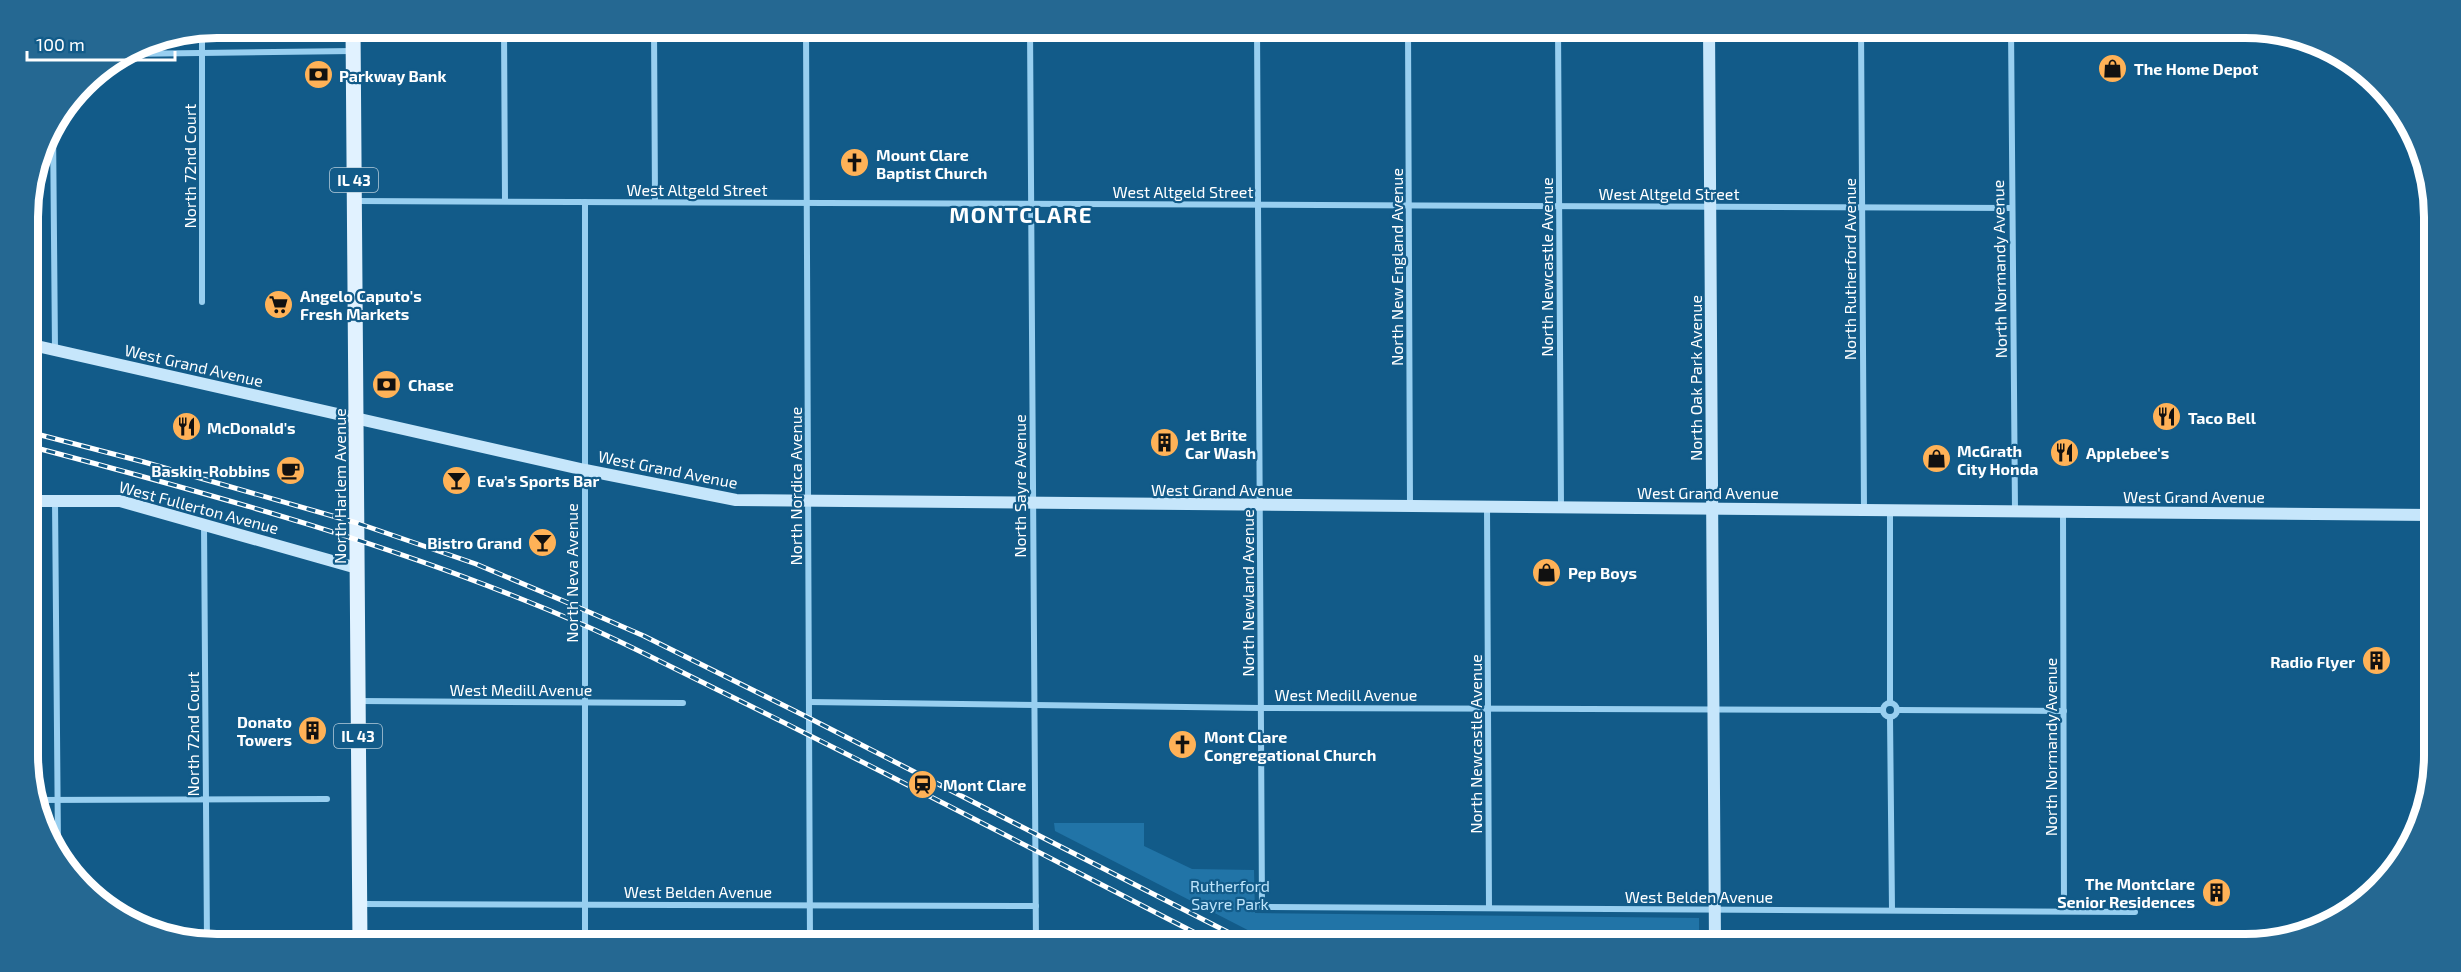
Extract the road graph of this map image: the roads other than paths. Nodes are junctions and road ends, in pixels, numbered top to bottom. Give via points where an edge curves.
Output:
1 (353, 38) edge
2 (504, 38) edge
3 (654, 38) edge
4 (806, 38) edge
5 (1030, 38) edge
6 (1257, 38) edge
7 (1408, 38) edge
8 (1558, 38) edge
9 (1709, 38) edge
10 (1861, 38) edge
11 (2011, 38) edge
12 (202, 39) edge
13 (353, 51) junction
14 (202, 52) junction
15 (143, 54) edge
16 (53, 145) edge
17 (354, 201) junction
18 (505, 201) junction
19 (585, 202) junction
20 (655, 202) junction
21 (807, 203) junction
22 (1031, 204) junction
23 (1258, 205) junction
24 (1409, 205) junction
25 (1560, 206) junction
26 (1710, 207) junction
27 (1862, 208) junction
28 (2012, 208) junction
29 (202, 302) dead end
30 (38, 346) edge
31 (55, 350) junction
32 (356, 418) junction
33 (585, 471) junction
34 (38, 501) edge
35 (55, 501) junction
36 (808, 501) junction
37 (1033, 504) junction
38 (1260, 505) junction
39 (1410, 507) junction
40 (1487, 507) junction
41 (1561, 508) junction
42 (1712, 509) junction
43 (1864, 510) junction
44 (1890, 510) junction
45 (2015, 511) junction
46 (2063, 512) junction
47 (2424, 515) edge
48 (204, 524) junction
49 (357, 568) junction
50 (358, 701) junction
51 (809, 702) junction
52 (584, 703) junction
53 (683, 703) dead end
54 (1890, 703) junction
55 (1034, 705) junction
56 (1261, 708) junction
57 (1488, 708) junction
58 (1882, 710) junction
59 (1897, 710) junction
60 (1713, 711) junction
61 (2064, 711) junction
62 (1890, 717) junction
63 (206, 799) junction
64 (327, 799) dead end
65 (44, 800) edge
66 (57, 800) junction
67 (58, 837) edge
68 (359, 903) junction
69 (585, 903) junction
70 (810, 905) junction
71 (1036, 906) junction
72 (1262, 907) joint
73 (1489, 908) junction
74 (1714, 909) junction
75 (1892, 910) junction
76 (2064, 911) junction
77 (2136, 912) dead end
78 (207, 934) edge
79 (360, 934) edge
80 (585, 934) edge
81 (810, 934) edge
82 (1036, 934) edge
83 (1715, 934) edge

1 - 13 main road, North Harlem Avenue / IL 43
2 - 18 street
3 - 20 street
4 - 21 street, North Nordica Avenue
5 - 22 street, North Sayre Avenue
6 - 23 street, North Newland Avenue
7 - 24 street, North New England Avenue
8 - 25 street, North Newcastle Avenue
9 - 26 main road, North Oak Park Avenue
10 - 27 street, North Rutherford Avenue
11 - 28 street, North Normandy Avenue
12 - 14 street, North 72nd Court
13 - 14 street
13 - 17 main road, North Harlem Avenue / IL 43
14 - 15 street
14 - 29 street, North 72nd Court
16 - 31 street
17 - 18 street, West Altgeld Street
17 - 32 main road, North Harlem Avenue / IL 43
18 - 19 street, West Altgeld Street
19 - 20 street, West Altgeld Street
19 - 33 street, North Neva Avenue
20 - 21 street, West Altgeld Street
21 - 22 street, West Altgeld Street
21 - 36 street, North Nordica Avenue
22 - 23 street, West Altgeld Street
22 - 37 street, North Sayre Avenue
23 - 24 street, West Altgeld Street
23 - 38 street, North Newland Avenue
24 - 25 street, West Altgeld Street
24 - 39 street, North New England Avenue
25 - 26 street, West Altgeld Street
25 - 41 street, North Newcastle Avenue
26 - 27 street, West Altgeld Street
26 - 42 main road, North Oak Park Avenue
27 - 28 street, West Altgeld Street
27 - 43 street, North Rutherford Avenue
28 - 45 street, North Normandy Avenue
30 - 31 main road, West Grand Avenue
31 - 32 main road, West Grand Avenue
32 - 33 main road, West Grand Avenue
32 - 49 main road, North Harlem Avenue / IL 43
33 - 36 main road, West Grand Avenue via 736,500
33 - 52 street, North Neva Avenue
34 - 35 main road, West Fullerton Avenue
35 - 48 main road, West Fullerton Avenue via 120,501
35 - 66 street
36 - 37 main road, West Grand Avenue
36 - 51 street, North Nordica Avenue
37 - 38 main road, West Grand Avenue
37 - 55 street, North Sayre Avenue
38 - 39 main road, West Grand Avenue
38 - 56 street, North Newland Avenue
39 - 40 main road, West Grand Avenue
40 - 41 main road, West Grand Avenue
40 - 57 street, North Newcastle Avenue
41 - 42 main road, West Grand Avenue
42 - 43 main road, West Grand Avenue
42 - 60 main road, North Oak Park Avenue
43 - 44 main road, West Grand Avenue
44 - 45 main road, West Grand Avenue
44 - 54 street
45 - 46 main road, West Grand Avenue
46 - 47 main road, West Grand Avenue
46 - 61 street, North Normandy Avenue
48 - 49 main road, West Fullerton Avenue
48 - 63 street, North 72nd Court
49 - 50 main road, North Harlem Avenue / IL 43
50 - 52 street, West Medill Avenue
50 - 68 main road, North Harlem Avenue / IL 43
51 - 55 street, West Medill Avenue
51 - 70 street, North Nordica Avenue
52 - 53 street, West Medill Avenue
52 - 69 street, North Neva Avenue
54 - 58 street
54 - 59 street
55 - 56 street, West Medill Avenue
55 - 71 street, North Sayre Avenue
56 - 57 street, West Medill Avenue
56 - 72 street, North Newland Avenue
57 - 60 street, West Medill Avenue
57 - 73 street, North Newcastle Avenue
58 - 60 street, West Medill Avenue
58 - 62 street
59 - 61 street
59 - 62 street
60 - 74 main road, North Oak Park Avenue
61 - 76 street, North Normandy Avenue
62 - 75 street
63 - 64 street
63 - 66 street
63 - 78 street, North 72nd Court
65 - 66 street
66 - 67 street
68 - 69 street, West Belden Avenue
68 - 79 main road, North Harlem Avenue / IL 43
69 - 70 street, West Belden Avenue
69 - 80 street, North Neva Avenue
70 - 71 street, West Belden Avenue
70 - 81 street, North Nordica Avenue
71 - 82 street, North Sayre Avenue
72 - 73 street, West Belden Avenue
73 - 74 street, West Belden Avenue
74 - 75 street, West Belden Avenue
74 - 83 main road, North Oak Park Avenue
75 - 76 street, West Belden Avenue
76 - 77 street, West Belden Avenue

